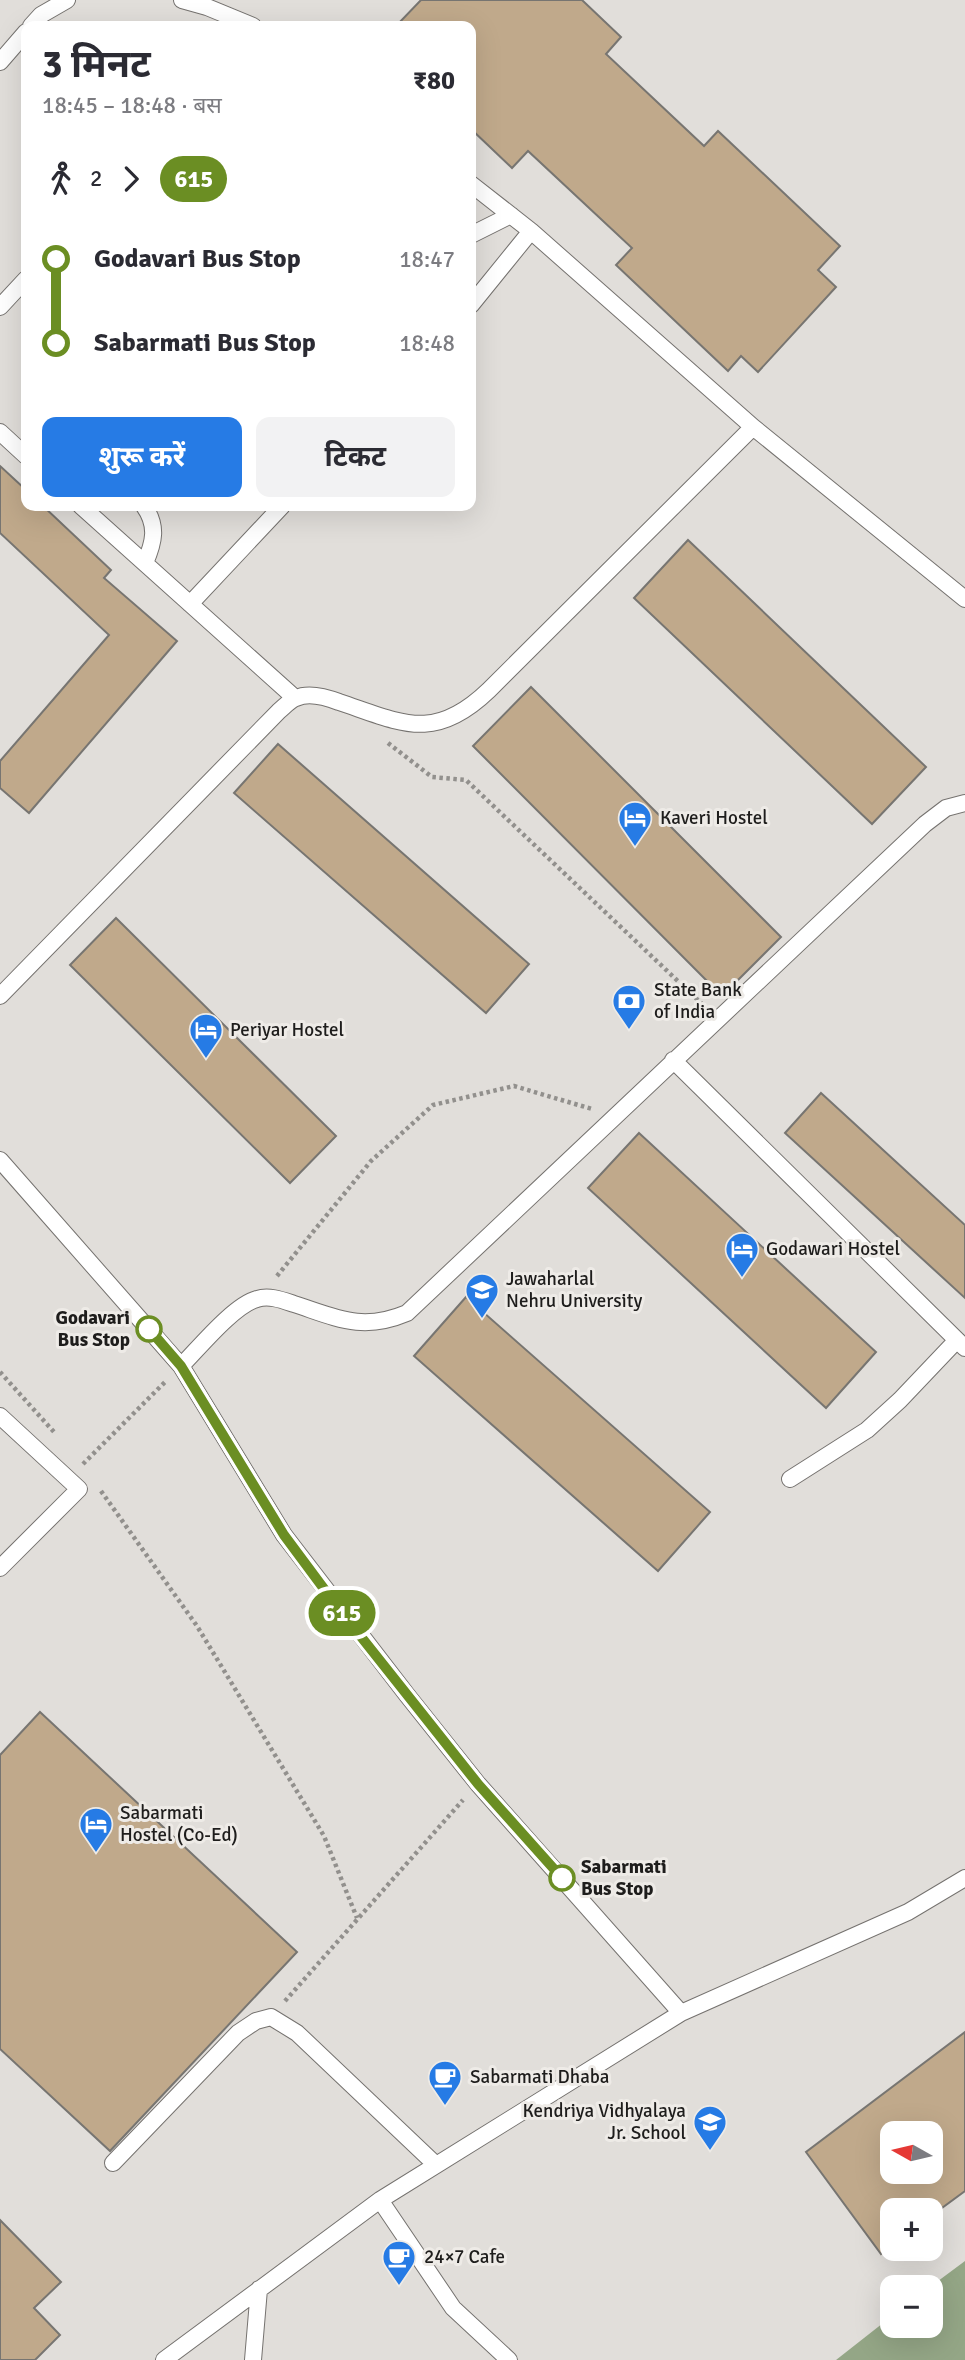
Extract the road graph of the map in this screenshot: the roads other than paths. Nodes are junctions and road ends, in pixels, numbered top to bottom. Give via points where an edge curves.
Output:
1 (182, 0) edge
2 (61, 1) edge
3 (37, 21) edge
4 (242, 21) edge
5 (21, 38) edge
6 (0, 62) edge
7 (476, 188) edge
8 (511, 215) junction
9 (531, 231) junction
10 (476, 232) edge
11 (21, 284) edge
12 (476, 299) edge
13 (0, 307) edge
14 (753, 427) junction
15 (0, 432) edge
16 (21, 451) edge
17 (87, 511) edge
18 (147, 511) edge
19 (277, 511) edge
20 (145, 564) junction
21 (965, 599) edge
22 (190, 604) junction
23 (295, 698) junction
24 (965, 803) edge
25 (0, 996) edge
26 (673, 1060) junction
27 (0, 1160) edge
28 (961, 1344) edge
29 (181, 1366) junction
30 (0, 1416) edge
31 (790, 1479) dead end
32 (0, 1568) edge
33 (965, 1878) edge
34 (681, 2013) junction
35 (113, 2163) dead end
36 (435, 2164) junction
37 (380, 2200) junction
38 (259, 2289) junction
39 (163, 2360) edge
40 (253, 2360) edge
41 (509, 2360) edge

1 - 4 lane
2 - 3 lane
5 - 6 lane
7 - 8 lane
8 - 9 lane
8 - 10 lane
9 - 12 lane
9 - 14 lane
11 - 13 lane
14 - 21 lane
14 - 23 lane via 489,690 453,719 426,725 399,722 327,698
15 - 16 lane
17 - 20 lane
18 - 20 lane via 154,532
19 - 22 lane
20 - 22 lane
22 - 23 lane
23 - 25 lane
24 - 26 lane via 946,808 925,824
26 - 28 lane
26 - 29 lane via 407,1313 387,1321 354,1324 276,1298 258,1298 244,1305
27 - 29 lane
28 - 31 lane via 867,1430
29 - 34 lane via 284,1535 478,1784
30 - 32 lane via 79,1489
33 - 34 lane via 908,1912
34 - 36 lane
35 - 36 lane via 238,2034 271,2017 297,2033
36 - 37 lane
37 - 38 lane
37 - 41 lane via 453,2308
38 - 39 lane
38 - 40 lane

